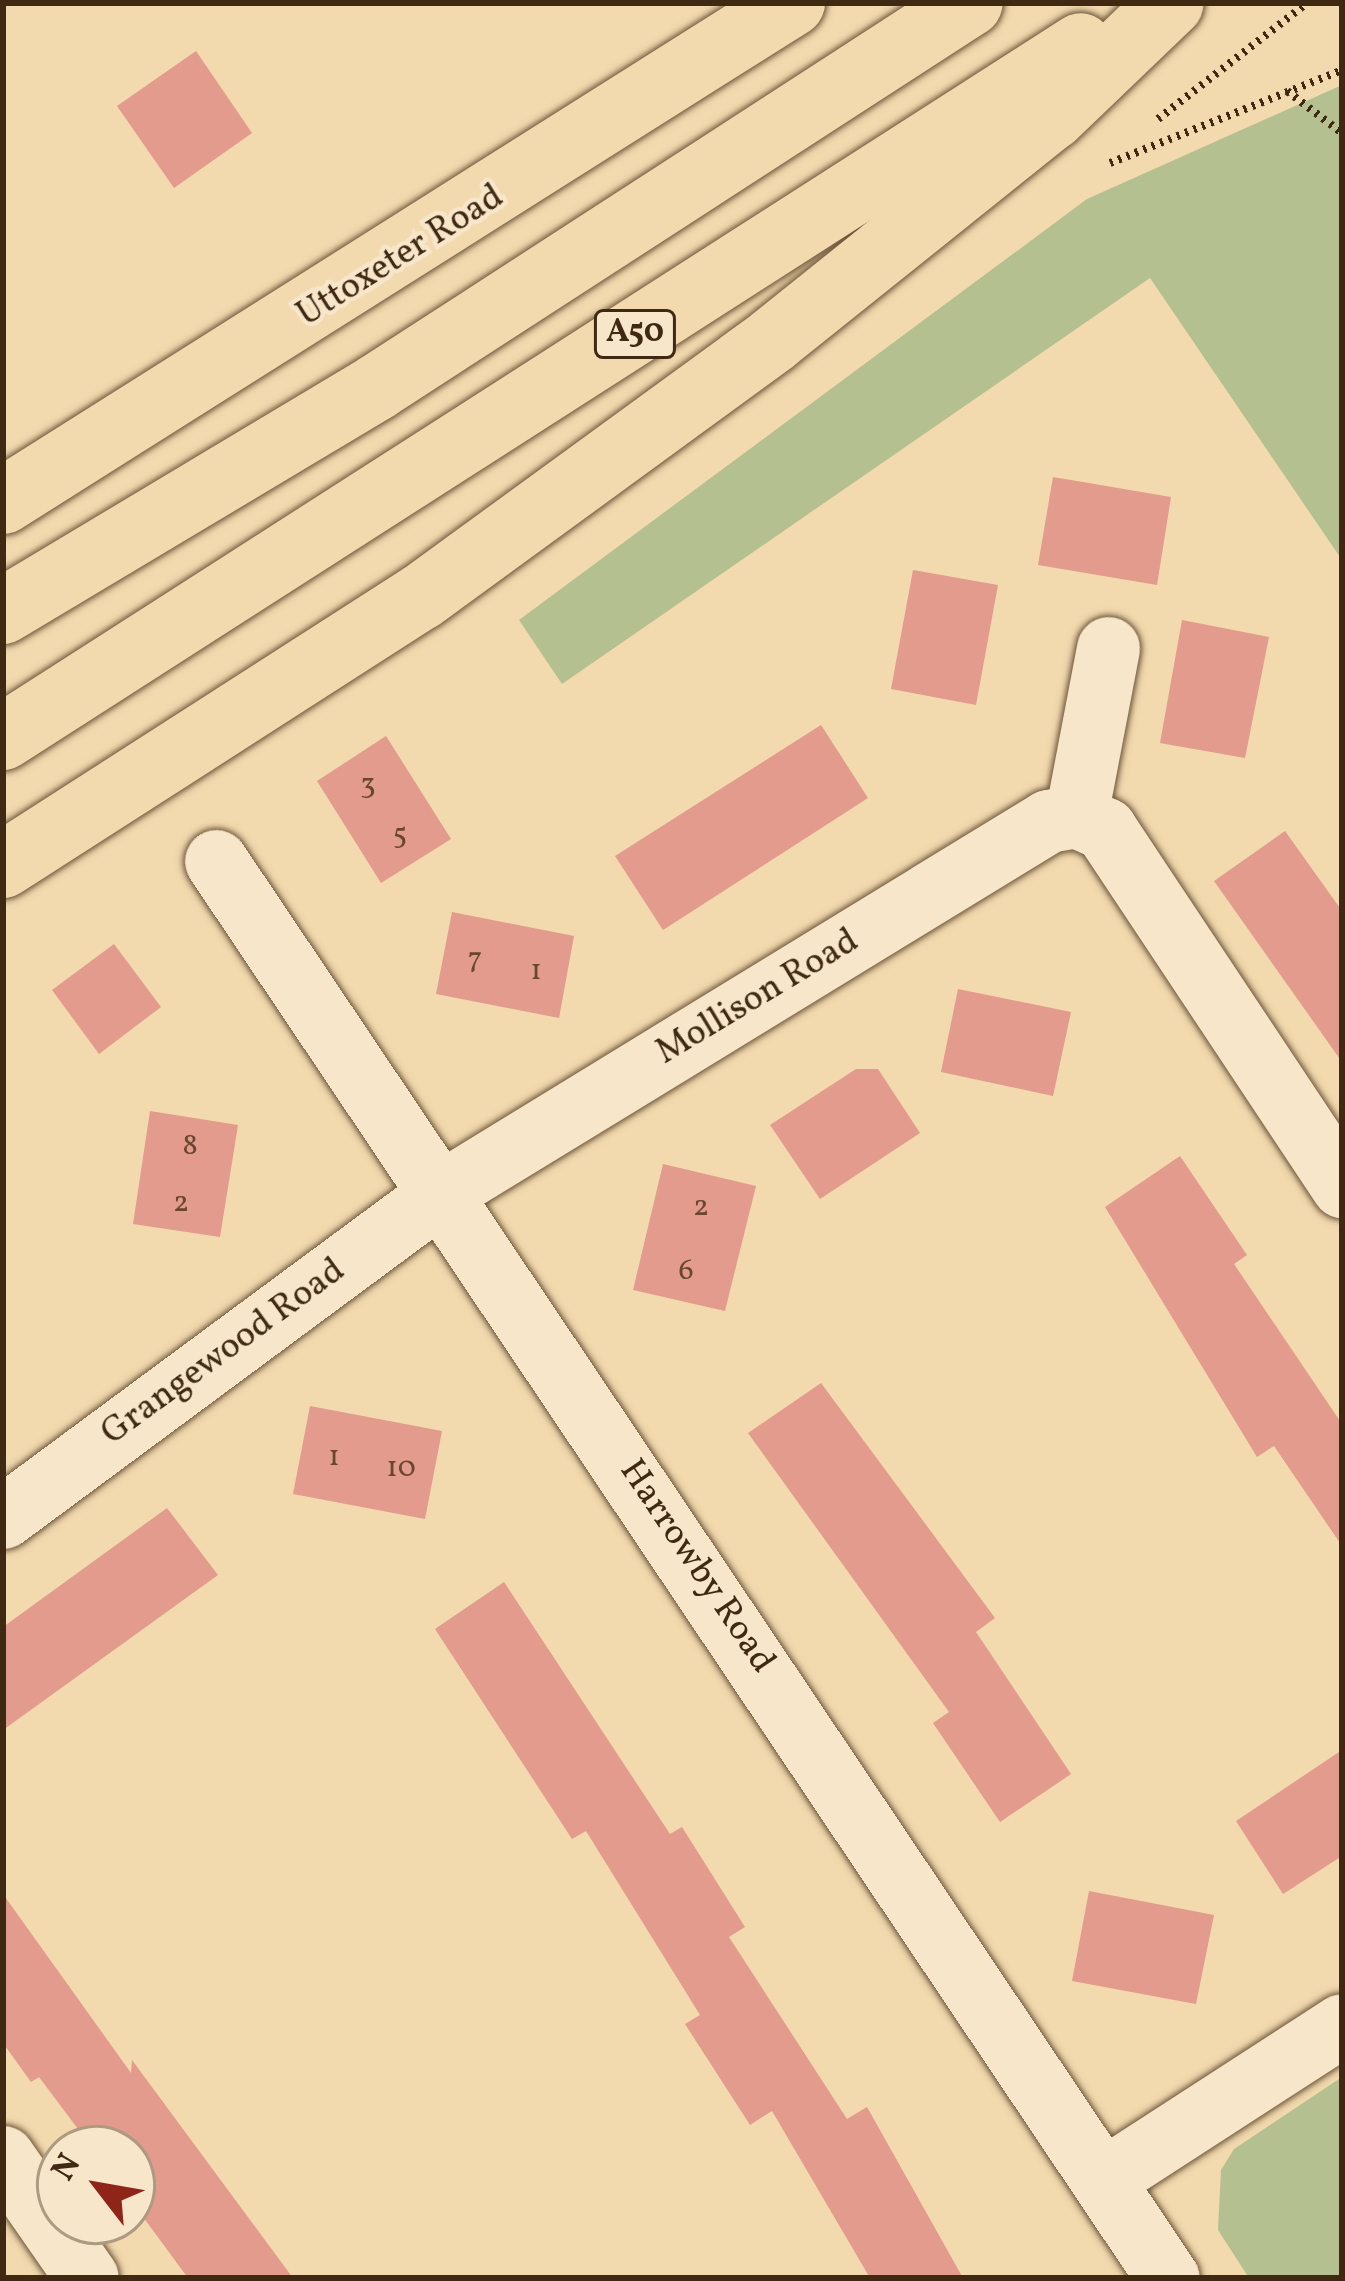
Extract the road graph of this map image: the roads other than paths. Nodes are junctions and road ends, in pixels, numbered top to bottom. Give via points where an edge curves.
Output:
1 (792, 3) edge
2 (970, 3) edge
3 (1148, 3) edge
4 (1171, 3) edge
5 (3, 501) edge
6 (3, 611) edge
7 (1108, 648) dead end
8 (3, 737) edge
9 (1076, 816) junction
10 (216, 861) dead end
11 (3, 865) edge
12 (1342, 1186) edge
13 (445, 1190) junction
14 (3, 1516) edge
15 (1342, 2025) edge
16 (3, 2157) edge
17 (1104, 2179) junction
18 (87, 2278) edge
19 (1168, 2278) edge

1 - 5 highway, Uttoxeter Road
2 - 6 highway, A50 via 377,387
3 - 8 highway, A50
4 - 11 highway via 1053,116 773,340 422,597
7 - 9 street
9 - 12 street via 1105,829
9 - 13 street, Mollison Road via 1048,821
10 - 13 street, Harrowby Road
13 - 14 street, Grangewood Road
13 - 17 street, Harrowby Road
15 - 17 street
16 - 18 street
17 - 19 street, Harrowby Road

